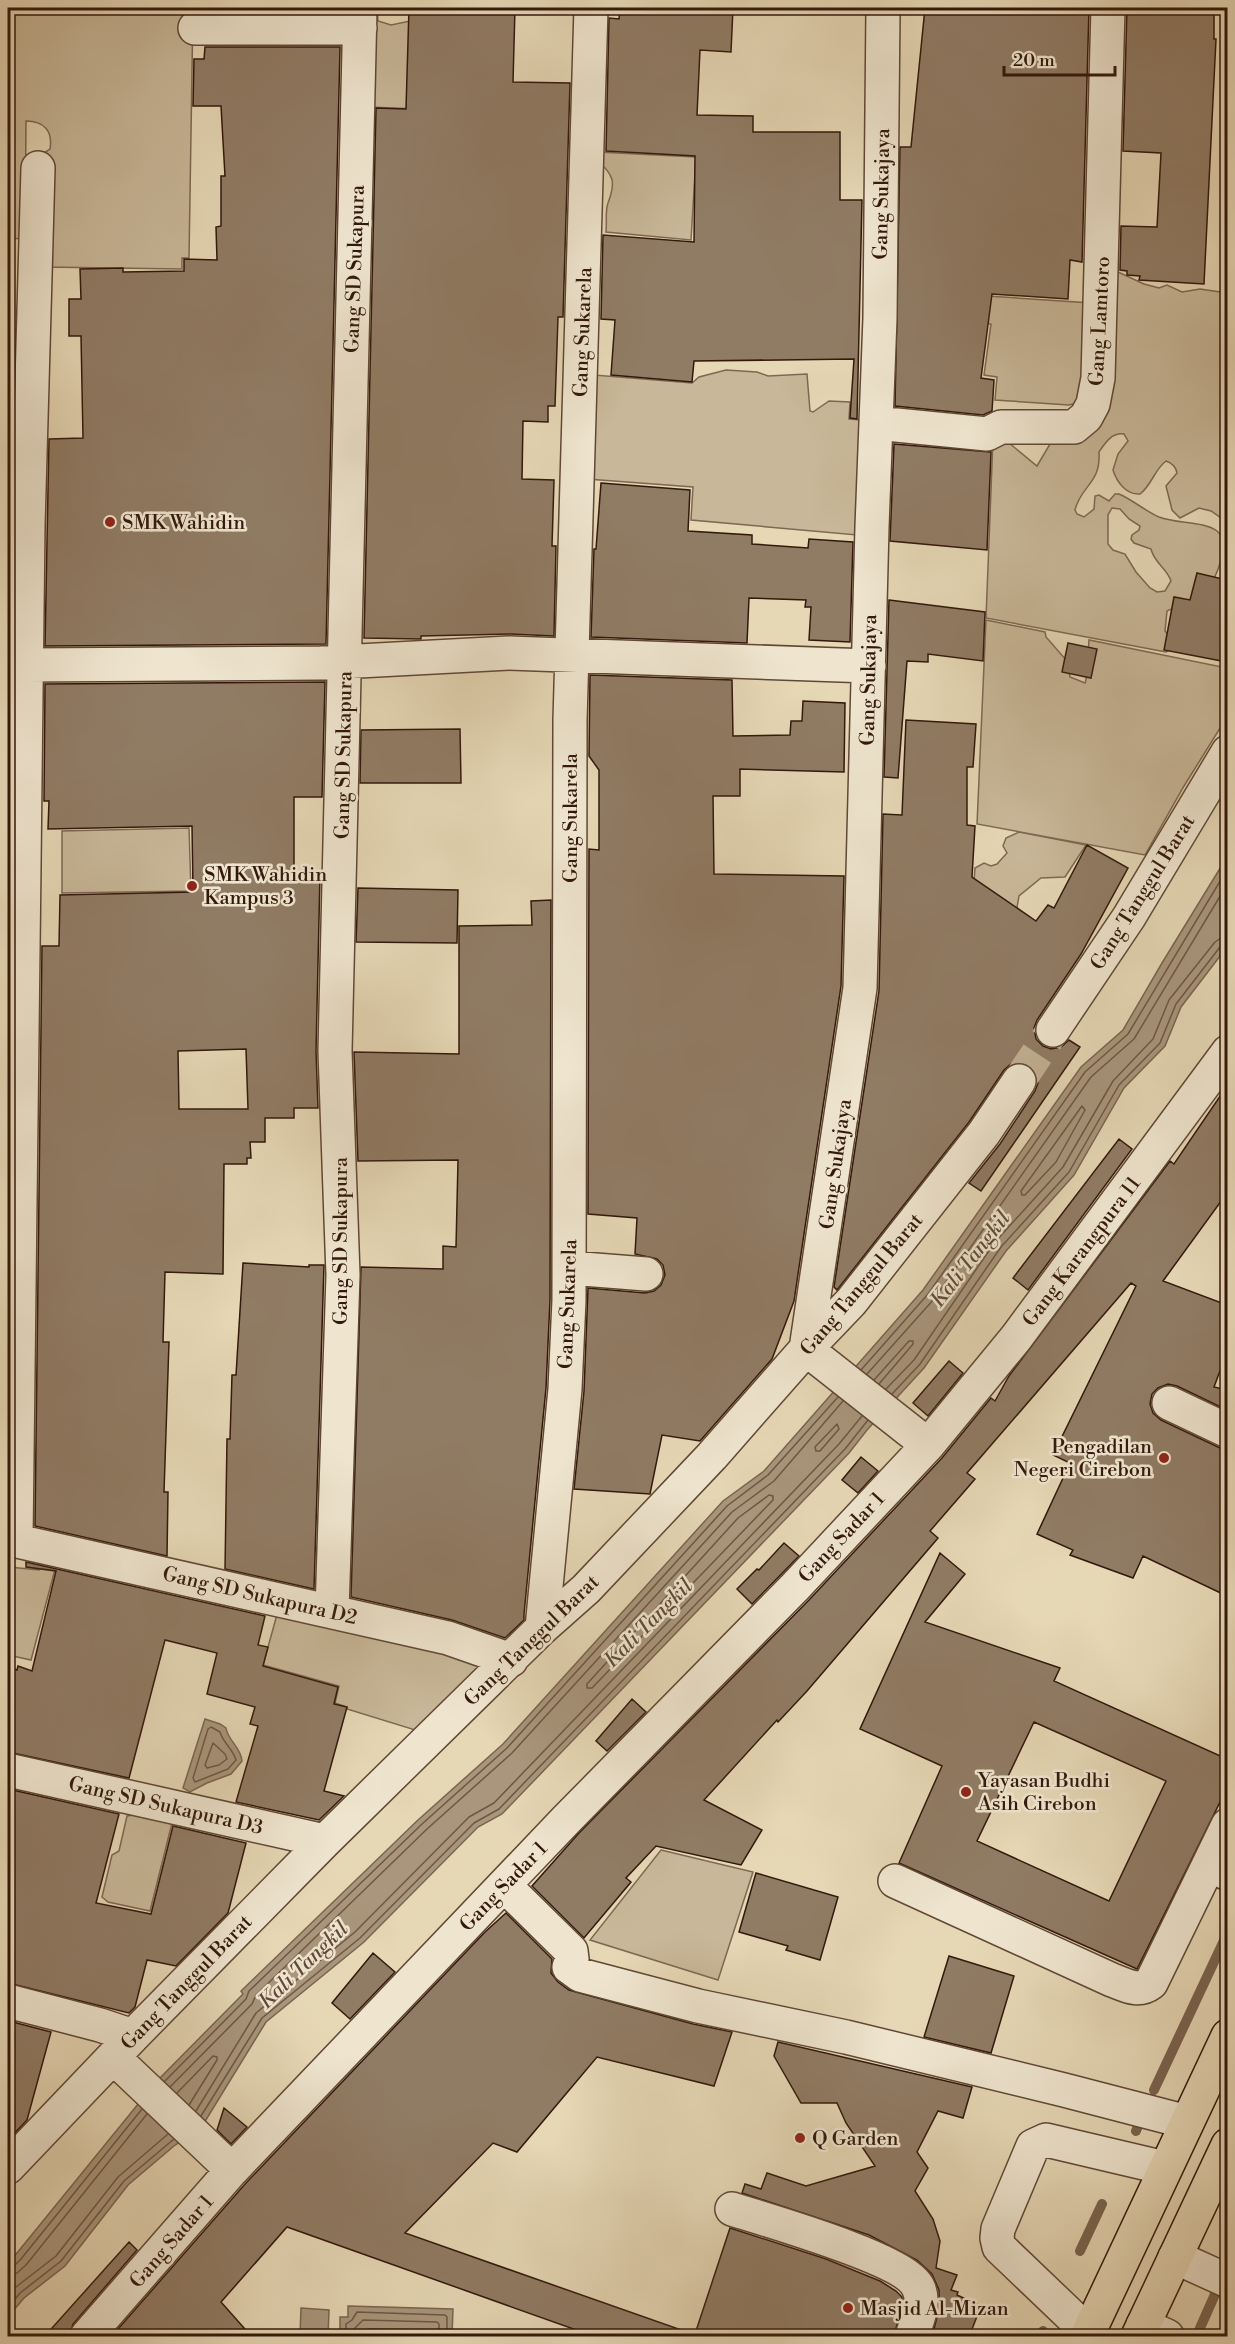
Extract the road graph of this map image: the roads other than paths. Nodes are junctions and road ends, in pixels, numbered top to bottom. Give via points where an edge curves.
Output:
1 (591, 8) edge
2 (883, 8) edge
3 (1108, 8) edge
4 (360, 18) edge
5 (195, 28) dead end
6 (38, 168) dead end
7 (876, 423) junction
8 (572, 657) junction
9 (344, 661) junction
10 (28, 664) junction
11 (869, 666) junction
12 (1227, 752) edge
13 (1053, 1030) tunnel mouth
14 (1227, 1052) edge
15 (1019, 1081) tunnel mouth
16 (570, 1268) junction
17 (646, 1274) dead end
18 (815, 1356) junction
19 (1169, 1403) dead end
20 (1227, 1431) edge
21 (921, 1439) junction
22 (12, 1540) edge
23 (332, 1611) junction
24 (542, 1628) junction
25 (511, 1660) junction
26 (8, 1770) edge
27 (1227, 1825) edge
28 (325, 1841) junction
29 (1218, 1869) edge
30 (895, 1881) dead end
31 (504, 1885) junction
32 (8, 2001) edge
33 (1227, 2036) edge
34 (124, 2055) junction
35 (1187, 2122) junction
36 (1227, 2145) edge
37 (225, 2164) junction
38 (8, 2167) edge
39 (1165, 2168) junction
40 (732, 2209) dead end
41 (1175, 2257) junction
42 (1227, 2281) edge
43 (1150, 2333) edge
44 (1088, 2335) edge
45 (87, 2337) edge
46 (912, 2337) edge

1 - 8 street, Gang Sukarela
2 - 7 street, Gang Sukajaya
3 - 7 street, Gang Lamtoro via 1098,378 1086,417 1074,427 1001,427 987,434
4 - 5 street
4 - 9 street, Gang SD Sukapura
6 - 10 street
7 - 11 street, Gang Sukajaya
8 - 9 street via 508,653
8 - 11 street
8 - 16 street, Gang Sukarela
9 - 10 street
9 - 23 street, Gang SD Sukapura via 336,1052 343,1275
10 - 22 street
11 - 18 street, Gang Sukajaya via 860,988
12 - 13 street, Gang Tanggul Barat via 1129,917
14 - 21 street, Gang Karangpura 11 via 1016,1338
15 - 18 street, Gang Tanggul Barat
16 - 17 street
16 - 24 street, Gang Sukarela via 565,1389
18 - 21 street
18 - 24 street, Gang Tanggul Barat via 712,1456 586,1589
19 - 20 street
21 - 31 street, Gang Sadar 1 via 795,1587
22 - 23 street, Gang SD Sukapura D2
23 - 25 street, Gang SD Sukapura D2 via 448,1638
24 - 25 street, Gang Tanggul Barat
25 - 28 street, Gang Tanggul Barat
26 - 28 street, Gang SD Sukapura D3
27 - 29 street
28 - 34 street, Gang Tanggul Barat
29 - 30 street via 1151,1983 1136,1989
31 - 35 street via 571,1951 569,1967 580,1975
31 - 37 street, Gang Sadar 1
32 - 34 street via 100,2025
33 - 35 main road
34 - 37 street
34 - 38 street, Gang Tanggul Barat
35 - 39 main road
36 - 41 main road
37 - 45 street, Gang Sadar 1
39 - 44 main road
39 - 44 street via 1046,2140 1033,2146 998,2229 999,2247
40 - 46 street via 862,2253 910,2277 922,2300
41 - 42 street
41 - 43 main road

